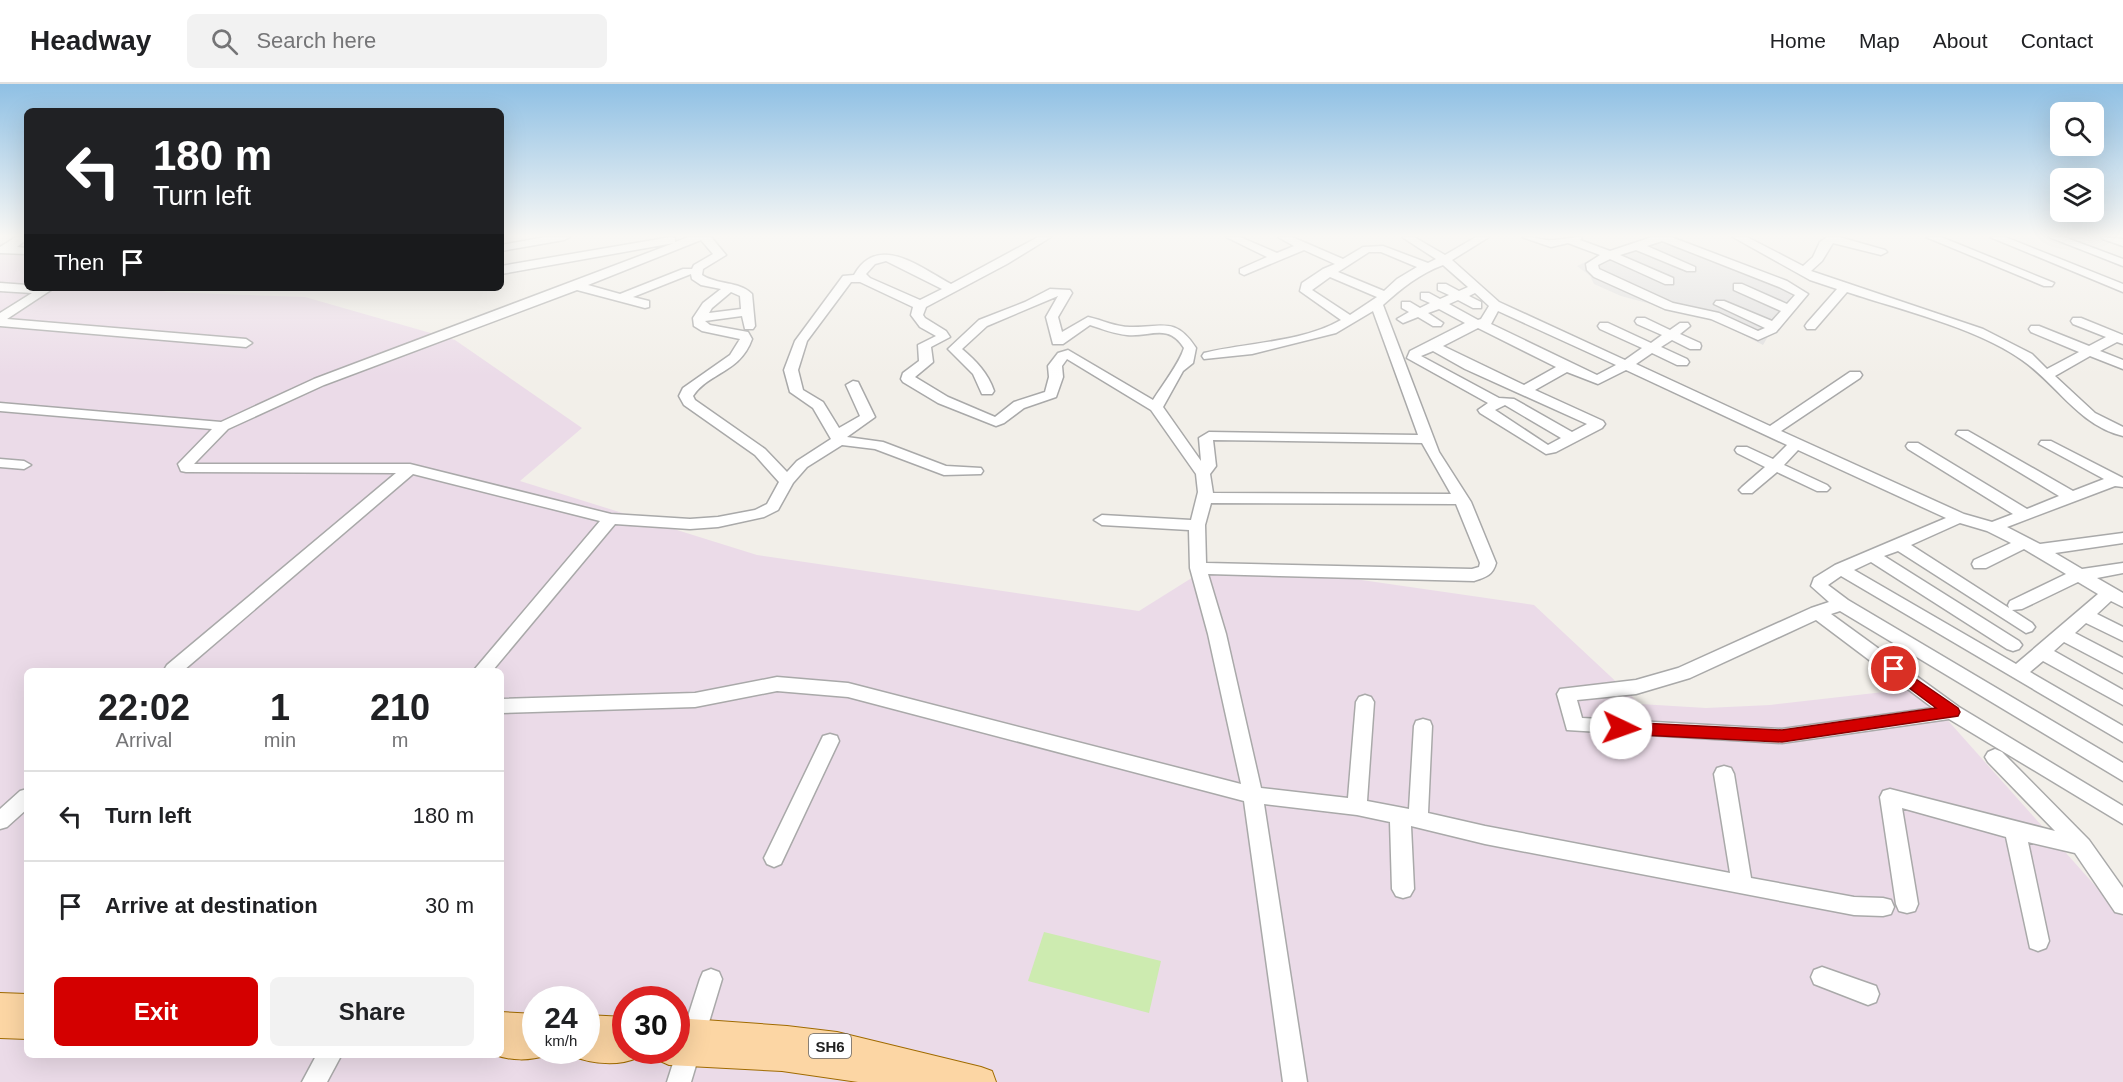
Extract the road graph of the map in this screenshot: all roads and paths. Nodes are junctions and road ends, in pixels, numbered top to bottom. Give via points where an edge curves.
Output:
1 (553, 284) edge
2 (596, 284) edge
3 (623, 284) edge
4 (713, 284) edge
5 (843, 284) edge
6 (874, 284) edge
7 (940, 284) edge
8 (961, 284) edge
9 (1309, 284) edge
10 (1350, 284) edge
11 (1399, 284) edge
12 (1469, 284) edge
13 (1620, 284) edge
14 (1781, 284) edge
15 (1834, 284) edge
16 (0, 287) edge
17 (730, 287) junction
18 (1442, 287) dead end
19 (1738, 287) dead end
20 (24, 288) edge
21 (1844, 288) junction
22 (951, 289) junction
23 (1475, 289) junction
24 (44, 291) edge
25 (1425, 296) dead end
26 (1459, 296) junction
27 (620, 298) junction
28 (1381, 301) junction
29 (645, 304) dead end
30 (1439, 304) junction
31 (1720, 304) dead end
32 (920, 305) junction
33 (1406, 305) dead end
34 (1477, 305) dead end
35 (1495, 305) junction
36 (1790, 310) junction
37 (1419, 312) junction
38 (699, 318) junction
39 (1403, 319) dead end
40 (0, 320) edge
41 (1351, 321) junction
42 (1641, 321) dead end
43 (2077, 321) dead end
44 (1437, 323) dead end
45 (1478, 324) junction
46 (1604, 326) dead end
47 (1684, 326) dead end
48 (1811, 326) dead end
49 (1774, 327) junction
50 (2035, 329) dead end
51 (1672, 335) junction
52 (2120, 338) edge
53 (246, 343) dead end
54 (1434, 346) junction
55 (1695, 346) dead end
56 (1651, 348) junction
57 (2091, 352) junction
58 (1209, 356) dead end
59 (1682, 362) dead end
60 (1626, 365) junction
61 (2123, 365) edge
62 (1566, 367) junction
63 (2048, 374) junction
64 (1855, 375) dead end
65 (853, 385) dead end
66 (1526, 390) junction
67 (987, 391) dead end
68 (1498, 403) junction
69 (0, 407) edge
70 (1156, 407) junction
71 (223, 426) junction
72 (1771, 431) junction
73 (2123, 432) edge
74 (1963, 434) dead end
75 (1572, 438) junction
76 (839, 440) junction
77 (1428, 440) junction
78 (1797, 443) junction
79 (2046, 444) dead end
80 (1912, 446) dead end
81 (1742, 450) dead end
82 (0, 463) edge
83 (24, 465) dead end
84 (1775, 466) junction
85 (410, 469) junction
86 (976, 471) dead end
87 (1203, 474) junction
88 (787, 481) junction
89 (2119, 482) edge
90 (1822, 488) dead end
91 (1747, 490) dead end
92 (2072, 497) junction
93 (1205, 498) junction
94 (1461, 498) junction
95 (2026, 515) junction
96 (1959, 518) junction
97 (612, 519) junction
98 (1102, 520) dead end
99 (1197, 525) junction
100 (1993, 527) junction
101 (2123, 538) edge
102 (1899, 544) junction
103 (2031, 546) junction
104 (1872, 556) junction
105 (1980, 564) dead end
106 (1198, 568) junction
107 (1841, 568) junction
108 (2123, 568) edge
109 (2078, 575) junction
110 (1981, 598) junction
111 (2119, 598) edge
112 (1842, 604) junction
113 (2016, 605) dead end
114 (1959, 611) junction
115 (1817, 612) junction
116 (2085, 615) junction
117 (1933, 625) junction
118 (2026, 627) dead end
119 (2063, 634) junction
120 (2123, 635) edge
121 (1906, 641) junction
122 (2013, 645) dead end
123 (2042, 652) junction
124 (2123, 666) edge
125 (175, 668) edge
126 (485, 668) edge
127 (2016, 674) junction
128 (2123, 698) edge
129 (1365, 702) dead end
130 (504, 706) edge
131 (1952, 712) junction
132 (1423, 726) dead end
133 (2123, 735) edge
134 (830, 741) dead end
135 (1995, 757) dead end
136 (2123, 773) edge
137 (1724, 774) dead end
138 (1253, 795) junction
139 (24, 800) edge
140 (1357, 807) junction
141 (2123, 816) edge
142 (1409, 817) junction
143 (0, 821) edge
144 (2015, 831) junction
145 (2082, 846) junction
146 (774, 858) dead end
147 (1742, 885) junction
148 (1403, 889) dead end
149 (1907, 904) dead end
150 (2123, 906) edge
151 (1883, 907) dead end
152 (2038, 941) dead end
153 (1822, 977) dead end
154 (711, 979) dead end
155 (1868, 994) dead end
156 (0, 1006) edge
157 (24, 1008) edge
158 (0, 1024) edge
159 (24, 1025) edge
160 (690, 1025) edge
161 (504, 1026) edge
162 (522, 1027) edge
163 (690, 1042) edge
164 (690, 1043) edge
165 (504, 1044) edge
166 (522, 1045) edge
167 (328, 1058) edge
168 (680, 1064) edge
169 (314, 1082) edge
170 (679, 1082) edge
171 (915, 1082) edge
172 (981, 1082) edge
173 (1295, 1082) edge

1 - 71 street
2 - 27 street
3 - 27 street
4 - 17 street
5 - 76 street via 801,341 791,370 797,392 818,405
6 - 32 street
7 - 22 street
8 - 22 street
9 - 41 street via 1306,290
10 - 28 street
11 - 28 street
12 - 23 street
13 - 49 street via 1669,306 1715,316 1758,336
14 - 36 street via 1802,294
15 - 21 street
16 - 20 street
17 - 38 street via 706,306
17 - 38 street via 746,294 749,319
18 - 26 street
19 - 36 street
21 - 48 street
21 - 63 street via 1979,332 2027,357
22 - 32 street
23 - 26 street
23 - 35 street
24 - 40 street
25 - 30 street
26 - 30 street
26 - 34 street
27 - 29 street
28 - 41 street
28 - 77 street
30 - 37 street
30 - 45 street
31 - 49 street
32 - 70 street via 917,315 923,324 944,337 924,345 926,362 908,379 990,421 1002,419 1018,405 1051,394 1055,366 1068,354
33 - 37 street
35 - 45 street via 1486,321
35 - 60 street
36 - 49 street
37 - 39 street
37 - 44 street
38 - 88 street via 700,326 744,335 746,339 735,358 688,391 689,402 759,452
40 - 53 street
41 - 58 street via 1318,334
42 - 51 street
43 - 52 street
45 - 54 street
45 - 62 street
46 - 56 street
47 - 51 street
50 - 57 street
51 - 55 street
51 - 56 street
52 - 57 street
54 - 66 street
54 - 68 street via 1414,358
56 - 59 street
56 - 60 street
57 - 61 street
57 - 63 street
60 - 62 street via 1598,380
60 - 72 street
62 - 66 street
63 - 73 street via 2090,416
64 - 72 street
65 - 76 street via 868,417 842,432
66 - 75 street via 1598,424
67 - 70 street via 985,380 973,364 954,349 983,323 1054,292 1066,293 1052,316 1058,342 1088,321 1128,331 1173,329 1183,334 1190,348 1186,363 1178,369
68 - 75 street via 1509,402
68 - 75 street via 1486,411 1543,448 1551,449
69 - 71 street
70 - 87 street
71 - 85 street via 185,464 186,468
72 - 78 street
74 - 92 street
76 - 86 street via 878,445 944,470
76 - 88 street via 813,455
77 - 87 street via 1209,436 1209,466
77 - 94 street
78 - 84 street
78 - 96 street
79 - 89 street
80 - 95 street
81 - 84 street
82 - 83 street
84 - 90 street
84 - 91 street
85 - 97 street
85 - 125 street
87 - 93 street
88 - 97 street via 773,507 759,514 690,524
89 - 92 street
92 - 95 street
93 - 94 street
93 - 99 street
94 - 106 street via 1488,563 1481,574
95 - 100 street
96 - 100 street
96 - 102 street
97 - 126 street
98 - 99 street
99 - 106 street
100 - 103 street
101 - 103 street
102 - 104 street
102 - 110 street
103 - 105 street
103 - 109 street
104 - 107 street
104 - 114 street
106 - 138 street
107 - 112 street via 1819,586
107 - 117 street
108 - 109 street
109 - 111 street
109 - 113 street
110 - 114 street
110 - 118 street
111 - 116 street
112 - 115 street
112 - 121 street
114 - 117 street
114 - 122 street
115 - 131 street
115 - 131 street via 1684,673 1636,687 1566,694 1574,725 1782,736
116 - 119 street
116 - 120 street
117 - 121 street
117 - 127 street
119 - 123 street
119 - 124 street
121 - 136 street
123 - 127 street
123 - 128 street
127 - 133 street
129 - 140 street
130 - 138 street via 694,700 777,684 848,690
131 - 141 street
132 - 142 street
134 - 146 street
135 - 145 street
137 - 147 street
138 - 140 street
138 - 173 street
139 - 143 street
140 - 142 street
142 - 147 street via 1485,836
142 - 148 street
144 - 145 street
144 - 149 street via 1890,797
144 - 152 street
145 - 150 street
147 - 151 street via 1854,906
153 - 155 street
154 - 160 street
156 - 157 main road
158 - 159 main road
161 - 162 main road
163 - 172 main road, SH6 via 787,1040 837,1047
164 - 171 main road, SH6 via 850,1065
165 - 166 main road
167 - 169 street
168 - 170 street

